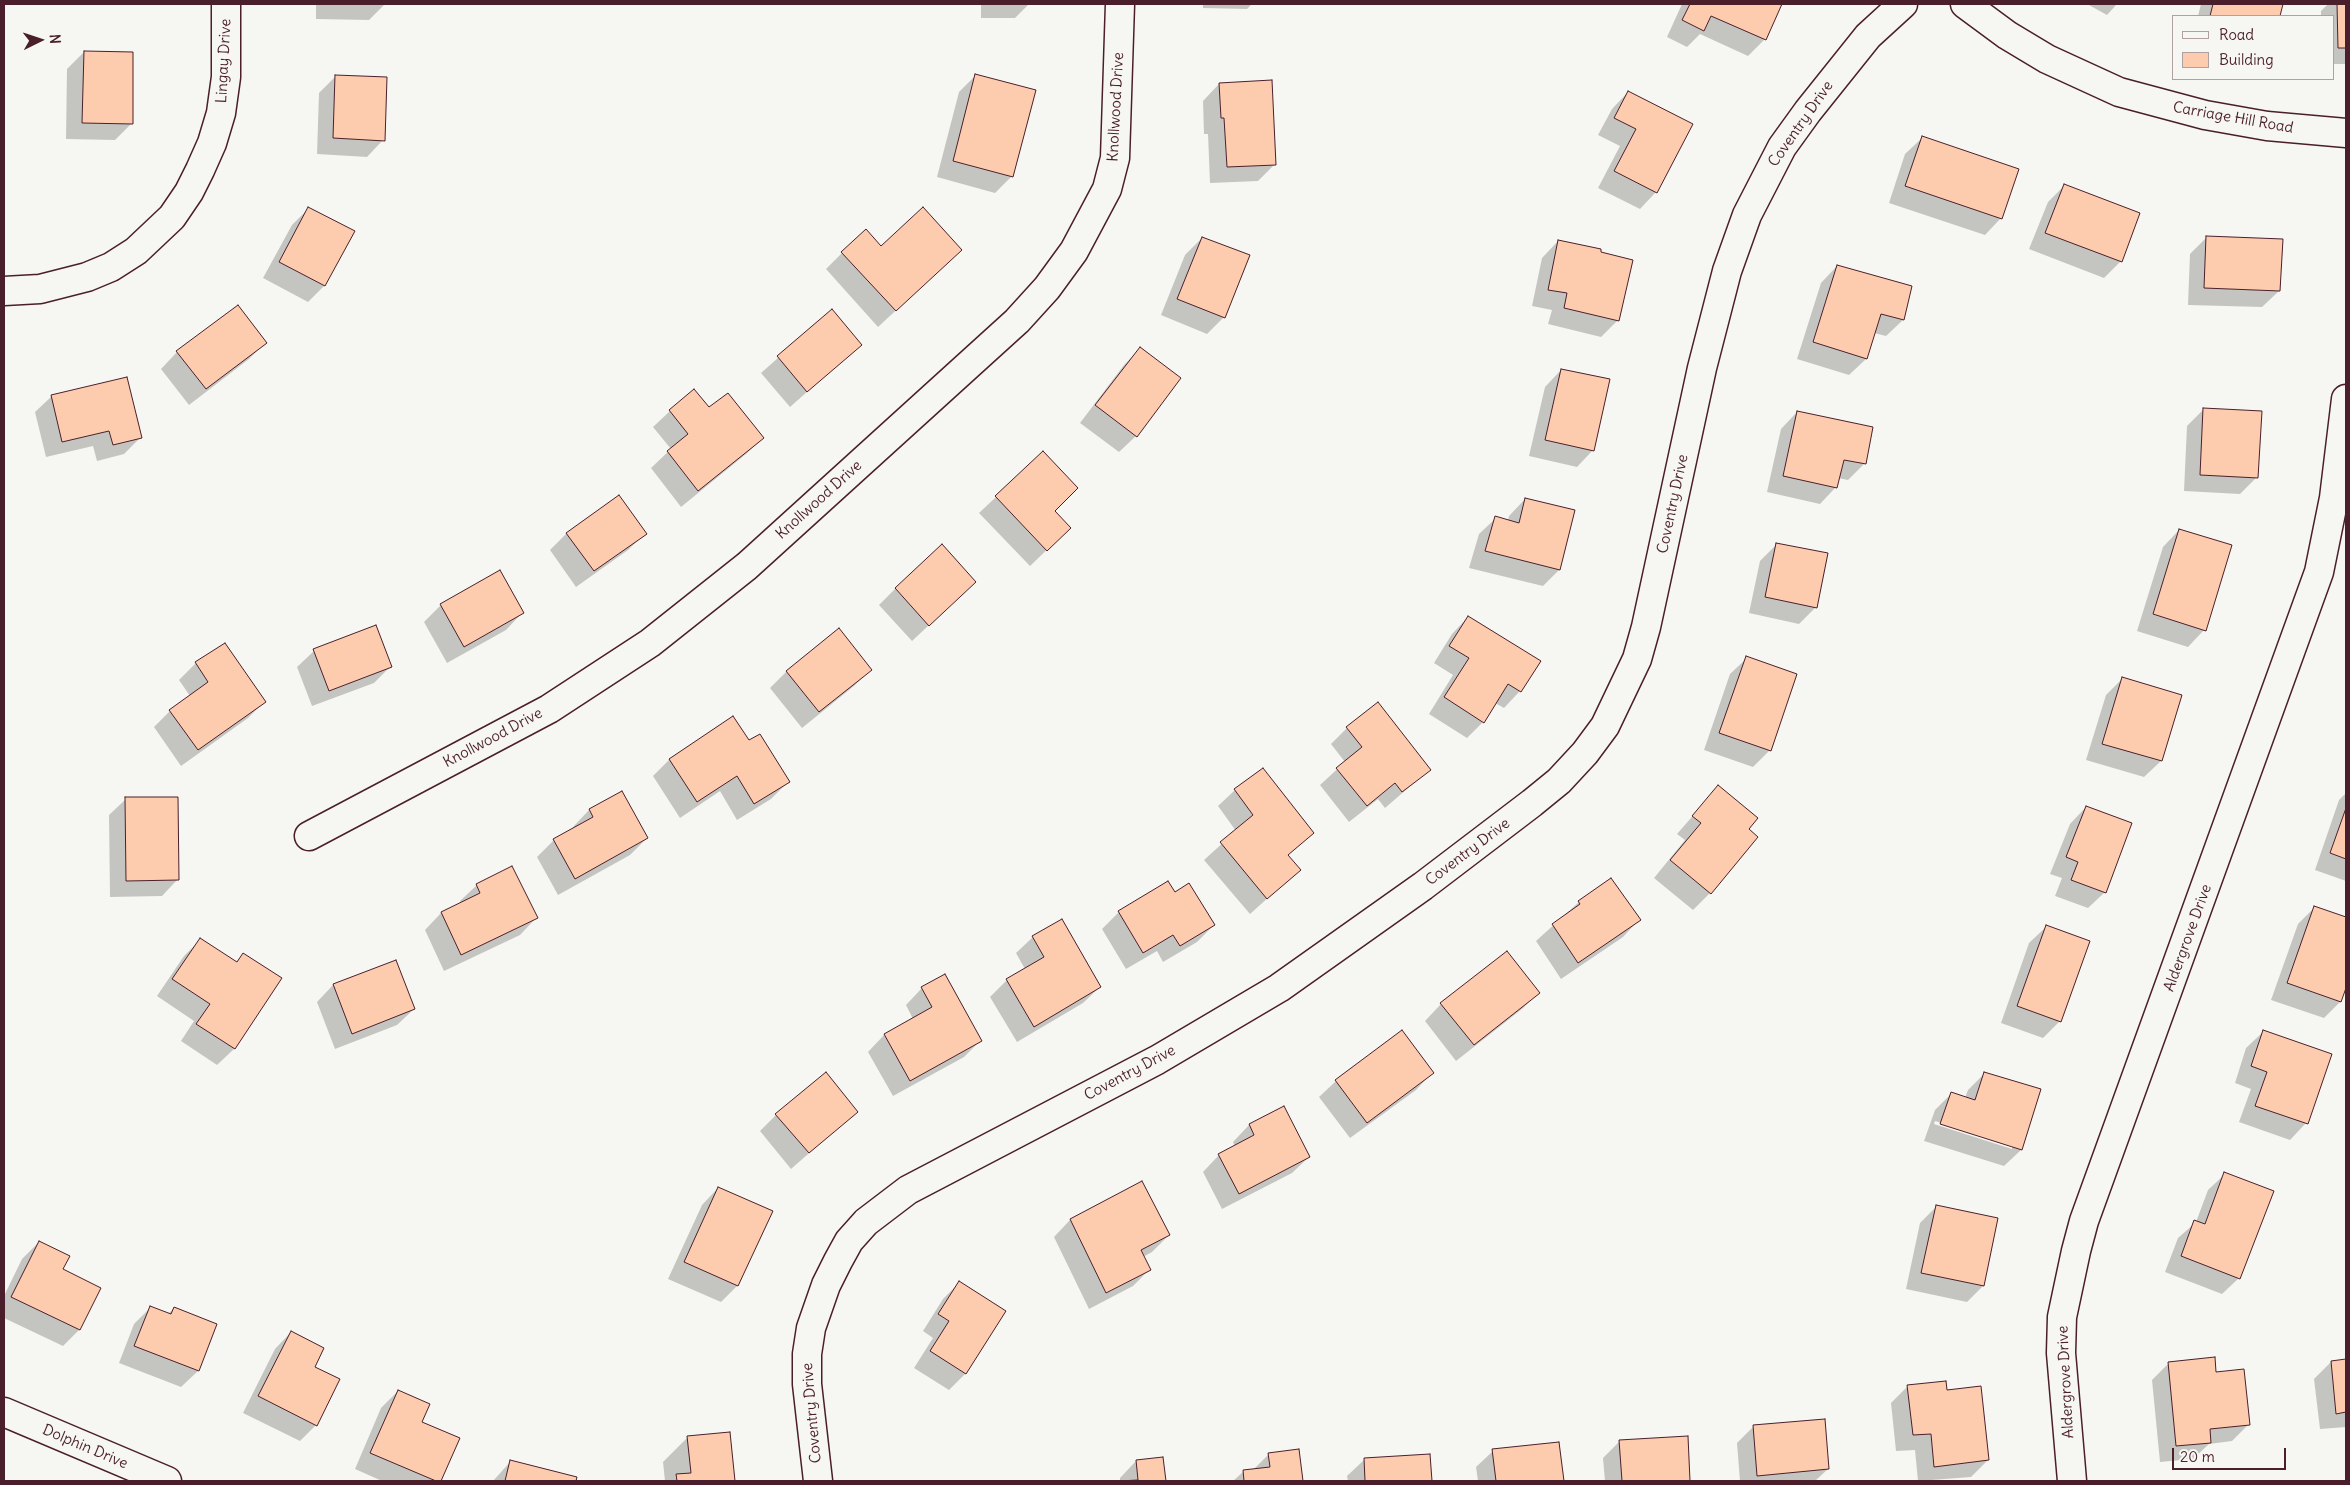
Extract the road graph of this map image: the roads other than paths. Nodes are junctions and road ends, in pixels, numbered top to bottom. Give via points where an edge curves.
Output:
1 (226, 4) edge
2 (1120, 4) edge
3 (1903, 4) edge
4 (1965, 4) edge
5 (2346, 133) edge
6 (4, 291) edge
7 (2346, 399) edge
8 (309, 836) dead end
9 (4, 1412) edge
10 (167, 1481) edge
11 (818, 1481) edge
12 (2072, 1481) edge

1 - 6 street, Lingay Drive via 226,77 221,114 200,170 172,217 136,251 111,267 40,290
2 - 8 street, Knollwood Drive via 1115,158 1107,189 1074,251 1017,321 747,566 650,643 550,708
3 - 11 street, Coventry Drive via 1868,36 1808,111 1782,147 1747,215 1727,271 1702,368 1637,659 1623,693 1595,740 1559,781 1532,803 1423,886 1279,988 1157,1060 923,1182 866,1222 849,1242 826,1284 811,1328 807,1384
4 - 5 street, Carriage Hill Road via 2007,35 2048,59 2119,92 2205,115 2267,126
7 - 12 street, Aldergrove Drive via 2334,498 2319,572 2084,1221 2076,1251 2062,1317 2061,1353
9 - 10 street, Dolphin Drive

